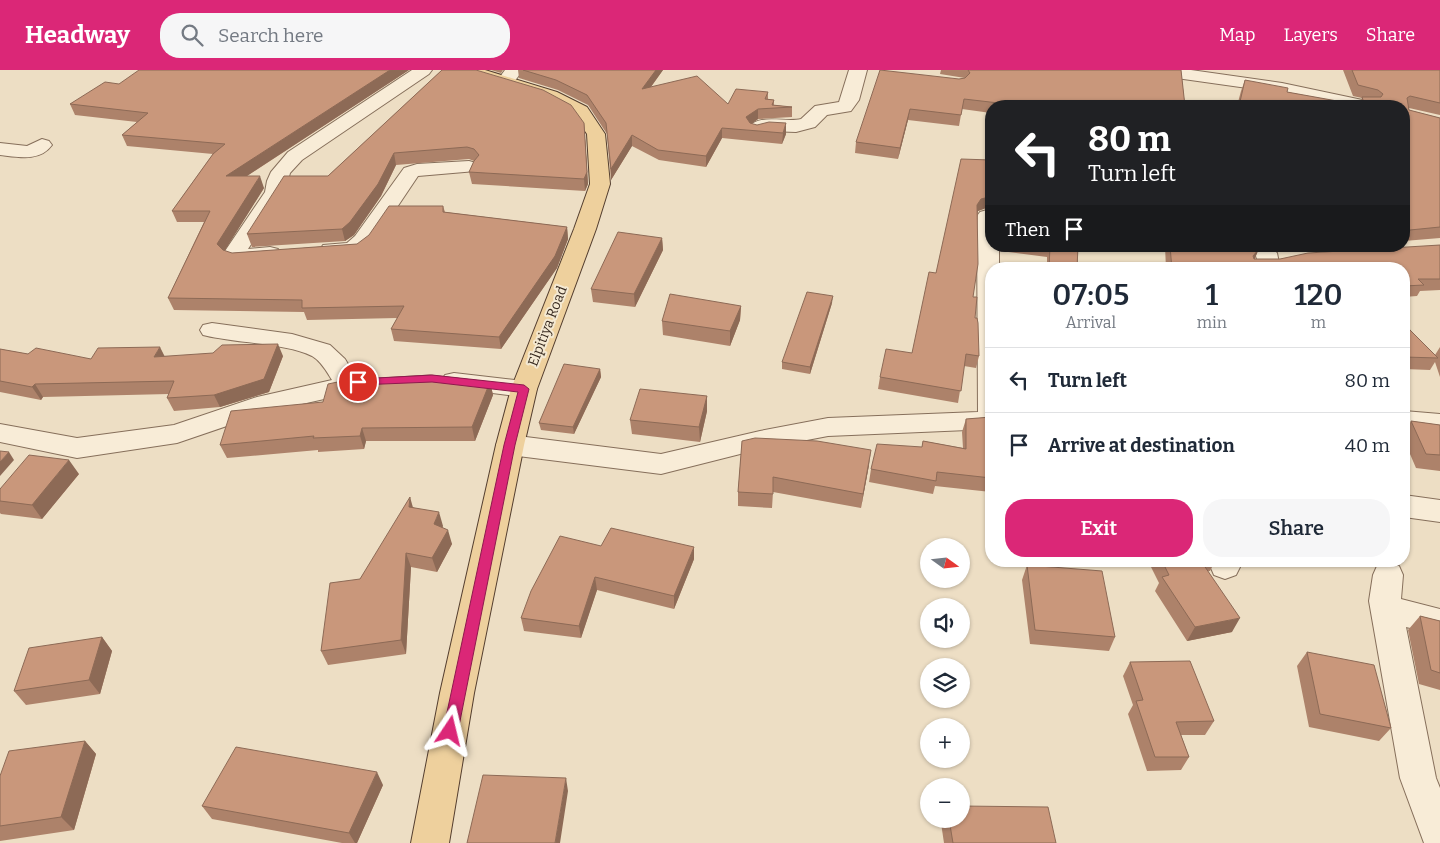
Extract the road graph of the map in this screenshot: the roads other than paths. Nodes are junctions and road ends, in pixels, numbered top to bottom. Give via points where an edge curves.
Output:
1 (423, 70) edge
2 (467, 70) edge
3 (1155, 70) edge
4 (1282, 70) edge
5 (858, 71) edge
6 (876, 73) dead end
7 (509, 76) edge
8 (1277, 88) junction
9 (1337, 100) edge
10 (757, 128) edge
11 (42, 145) dead end
12 (0, 149) edge
13 (469, 168) edge
14 (314, 251) edge
15 (285, 253) edge
16 (212, 330) dead end
17 (432, 378) edge
18 (386, 381) edge
19 (347, 385) junction
20 (524, 389) junction
21 (985, 419) edge
22 (1410, 420) edge
23 (1440, 423) edge
24 (0, 433) edge
25 (510, 445) junction
26 (1410, 507) edge
27 (1440, 511) edge
28 (1388, 575) dead end
29 (1387, 609) junction
30 (1440, 622) edge
31 (1440, 836) edge
32 (430, 843) edge

1 - 15 street via 295,156 281,170 275,182 275,192 234,254
2 - 7 main road, Elpitiya Road
3 - 8 street
4 - 8 street
5 - 6 street
5 - 10 street via 846,107 822,110 808,122 796,126 766,125
7 - 20 main road, Elpitiya Road via 581,112 596,134 600,184
8 - 9 street
11 - 12 street via 30,152
13 - 14 street via 411,172 363,241 352,249
16 - 19 street via 292,342 321,351 336,365
17 - 20 street
18 - 19 street
19 - 24 street via 266,403 177,434 77,448
20 - 25 main road, Elpitiya Road
21 - 25 street via 828,427 661,464
22 - 23 street
25 - 32 main road, Elpitiya Road via 457,693
26 - 27 street
28 - 29 street
29 - 30 street
29 - 31 street via 1418,778

